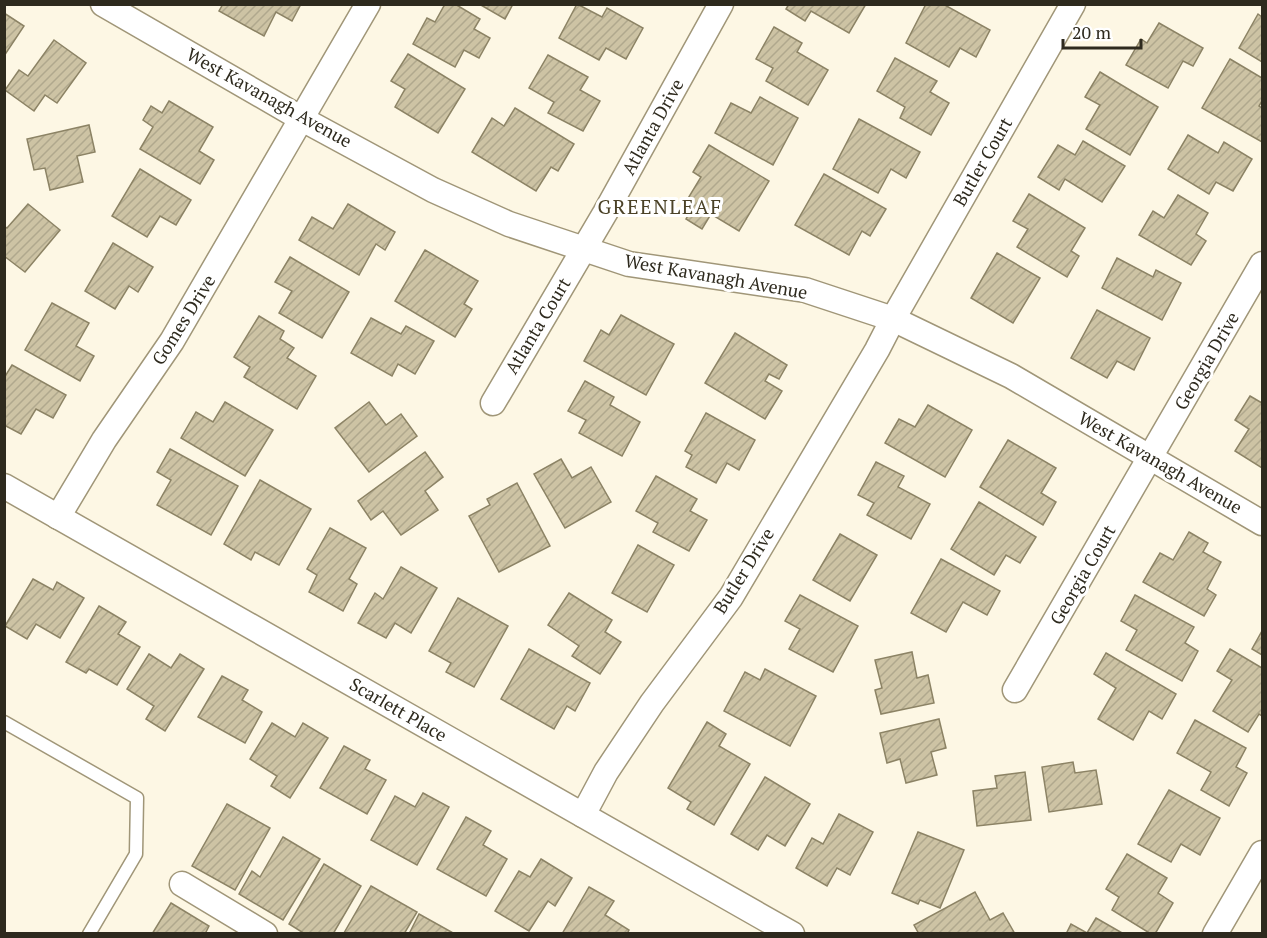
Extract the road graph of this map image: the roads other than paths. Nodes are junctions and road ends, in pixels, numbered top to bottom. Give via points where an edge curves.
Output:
1 (103, 4) edge
2 (368, 4) edge
3 (721, 4) edge
4 (1073, 4) edge
5 (302, 118) junction
6 (583, 250) junction
7 (1263, 264) edge
8 (892, 319) junction
9 (493, 403) dead end
10 (1151, 458) junction
11 (4, 486) edge
12 (58, 517) junction
13 (1263, 523) edge
14 (1015, 690) dead end
15 (4, 722) edge
16 (583, 815) junction
17 (1263, 853) edge
18 (182, 884) dead end
19 (261, 932) edge
20 (89, 933) edge
21 (792, 933) edge
22 (1215, 933) edge

1 - 5 street, West Kavanagh Avenue
2 - 5 street, Gomes Drive
3 - 6 street, Atlanta Drive
4 - 8 street, Butler Court
5 - 6 street, West Kavanagh Avenue via 433,190 509,224
5 - 12 street, Gomes Drive via 172,341 104,440
6 - 8 street, West Kavanagh Avenue via 629,264 806,290
6 - 9 street, Atlanta Court
7 - 10 street, Georgia Drive
8 - 10 street, West Kavanagh Avenue via 1011,376
8 - 16 street, Butler Drive via 731,597 652,703
10 - 13 street, West Kavanagh Avenue
10 - 14 street, Georgia Court
11 - 12 street, Scarlett Place
12 - 16 street, Scarlett Place
15 - 20 lane via 137,798 136,854
16 - 21 street, Scarlett Place
17 - 22 street
18 - 19 street

